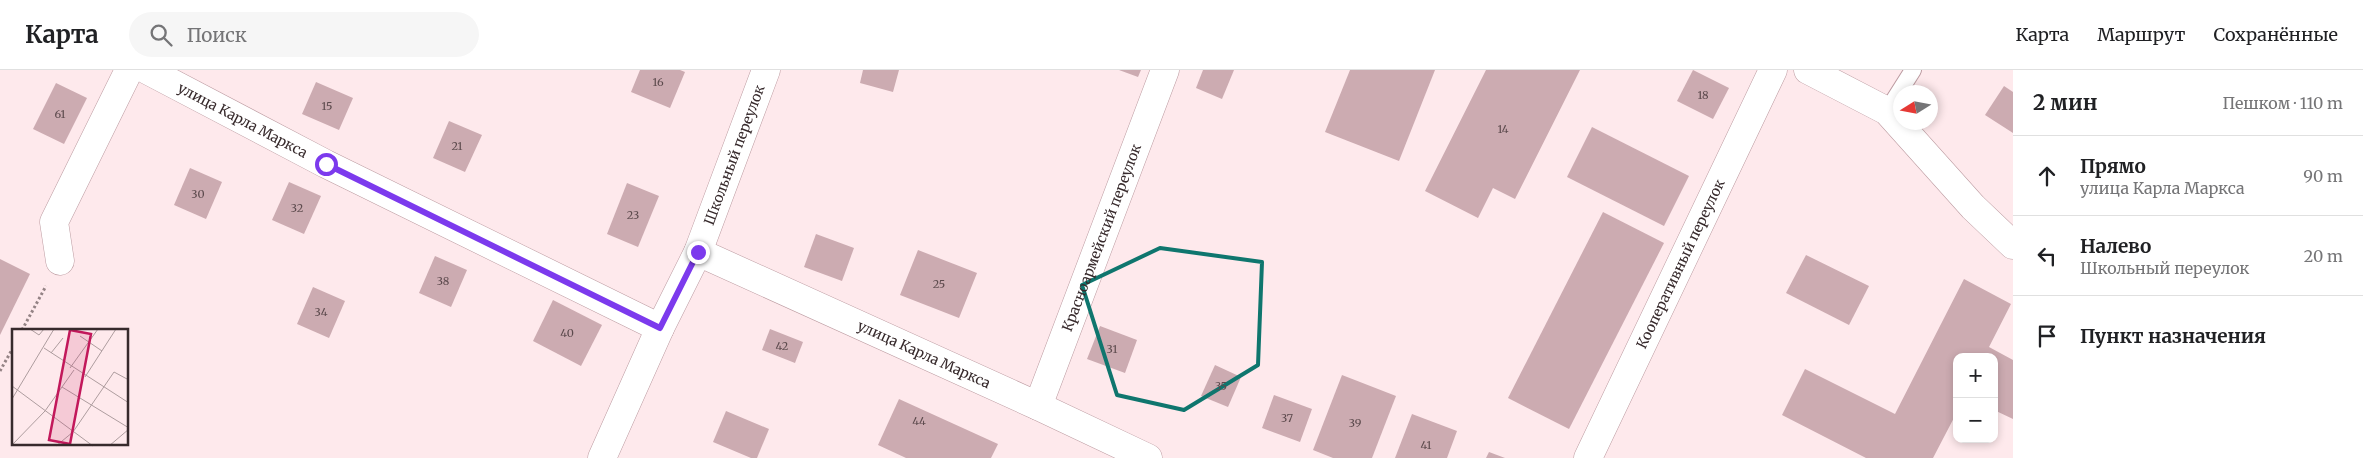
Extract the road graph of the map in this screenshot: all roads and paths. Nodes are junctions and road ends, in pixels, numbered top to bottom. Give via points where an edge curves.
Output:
1 (129, 70) edge
2 (147, 70) edge
3 (766, 70) edge
4 (1165, 70) edge
5 (1773, 70) edge
6 (1808, 70) edge
7 (1913, 70) edge
8 (1887, 111) junction
9 (2013, 245) edge
10 (698, 252) junction
11 (60, 261) joint
12 (660, 328) junction
13 (23, 329) edge
14 (12, 350) edge
15 (0, 371) edge
16 (1038, 406) junction
17 (602, 458) edge
18 (1148, 458) edge
19 (1588, 458) edge

1 - 11 street via 54,222
2 - 12 street, улица Карла Маркса via 326,164
3 - 10 street, Школьный переулок
4 - 16 street, Красноармейский переулок
5 - 19 street, Кооперативный переулок
6 - 8 street
7 - 8 lane
8 - 9 street via 1973,207
10 - 12 street, Школьный переулок
10 - 16 street, улица Карла Маркса
11 - 13 path
12 - 17 street, Школьный переулок
14 - 15 path
16 - 18 street, улица Карла Маркса

